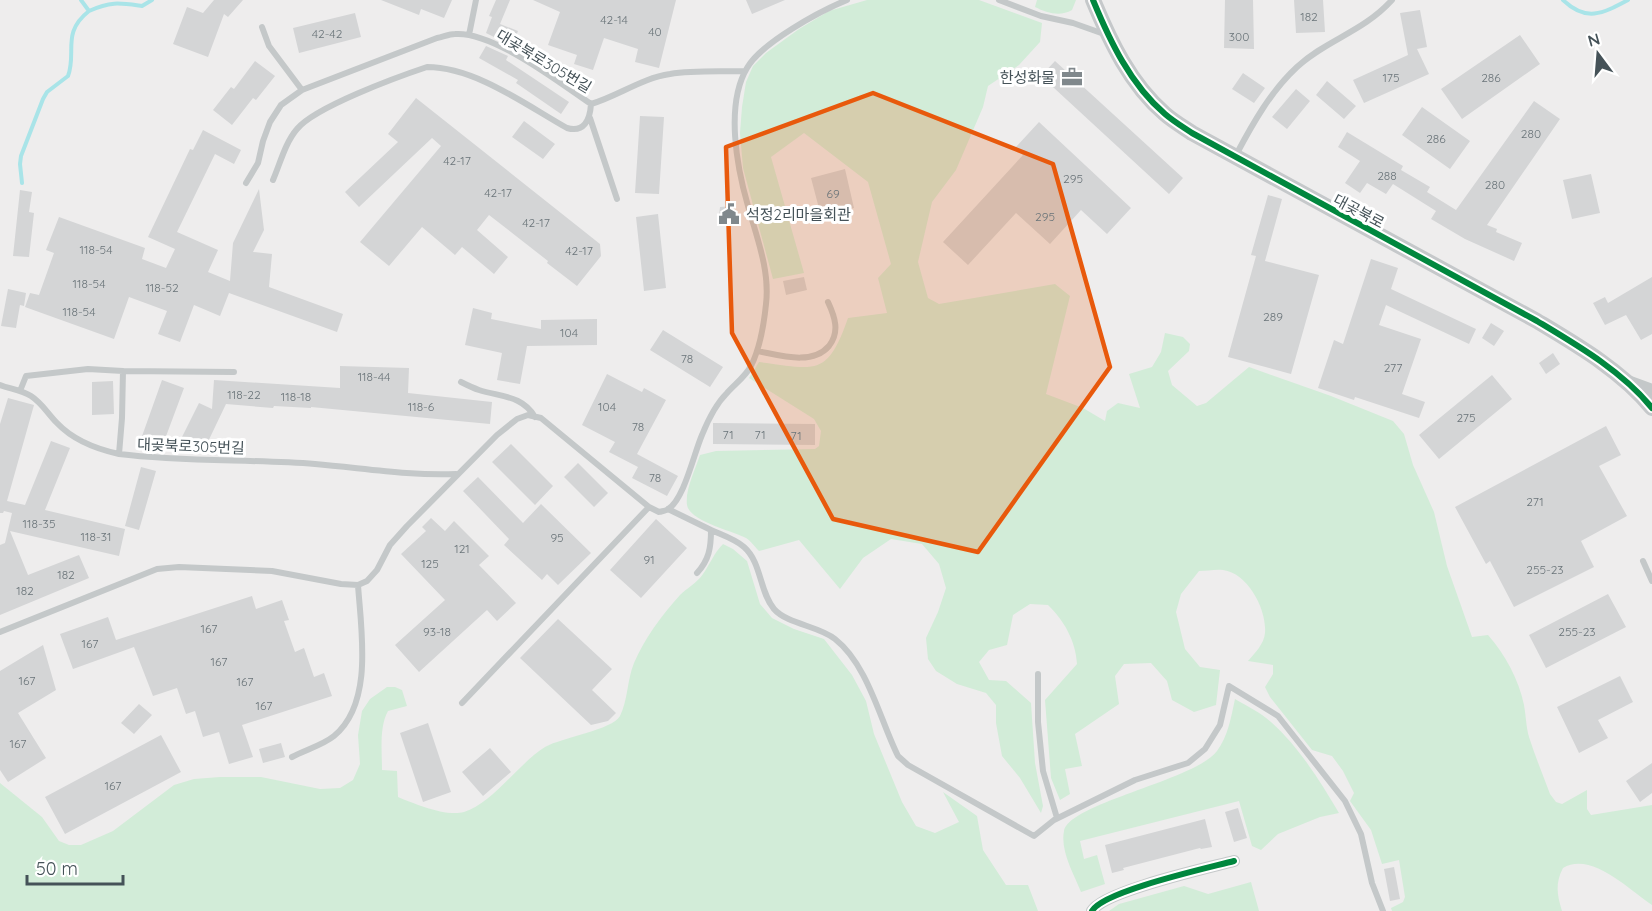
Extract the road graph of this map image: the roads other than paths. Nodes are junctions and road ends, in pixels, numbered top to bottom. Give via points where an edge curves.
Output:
1 (476, 0) edge
2 (847, 0) edge
3 (999, 0) edge
4 (1093, 0) edge
5 (1392, 0) edge
6 (262, 27) dead end
7 (469, 35) junction
8 (1108, 35) junction
9 (745, 71) junction
10 (302, 90) junction
11 (591, 104) junction
12 (590, 118) junction
13 (1235, 156) junction
14 (273, 180) dead end
15 (246, 183) dead end
16 (617, 199) dead end
17 (828, 302) dead end
18 (757, 351) junction
19 (123, 371) junction
20 (234, 372) dead end
21 (1623, 380) junction
22 (461, 382) dead end
23 (0, 386) edge
24 (1652, 390) edge
25 (20, 391) junction
26 (1652, 408) edge
27 (535, 417) junction
28 (119, 454) junction
29 (457, 474) junction
30 (649, 507) junction
31 (668, 509) junction
32 (711, 531) junction
33 (1643, 561) dead end
34 (697, 573) dead end
35 (1652, 581) edge
36 (358, 585) junction
37 (0, 632) edge
38 (1038, 674) dead end
39 (462, 703) dead end
40 (292, 757) dead end
41 (1057, 818) junction
42 (1234, 861) dead end
43 (1092, 911) edge
44 (1383, 911) edge

1 - 7 lane
2 - 9 lane via 759,53
3 - 8 lane
4 - 8 street, 대곶북로
5 - 13 lane via 1358,29 1298,66 1260,112
6 - 10 lane via 269,46
7 - 10 lane, 대곶북로305번길 via 437,38
7 - 11 lane, 대곶북로305번길 via 504,48
8 - 13 street, 대곶북로 via 1142,90 1164,113
9 - 11 lane, 대곶북로305번길 via 670,74
9 - 18 lane via 735,120 736,147 766,277 766,303
10 - 15 lane, 대곶북로305번길 via 281,105 270,122 258,164
11 - 12 lane
12 - 14 lane via 582,127 567,128 474,77 427,67 335,104 304,122 291,137
12 - 16 lane
13 - 21 street, 대곶북로 via 1537,321 1587,351
17 - 18 lane via 836,330 822,354 791,357
18 - 31 lane via 751,366 711,413 682,489
19 - 20 lane
19 - 25 lane via 88,369 26,376
19 - 28 lane, 대곶북로305번길
21 - 24 street
21 - 26 street, 대곶북로
22 - 27 lane via 521,401
23 - 25 lane
25 - 28 lane via 37,400 70,435 96,449
27 - 29 lane via 517,419
27 - 30 lane
28 - 29 lane, 대곶북로305번길
29 - 36 lane via 390,546 377,570
30 - 31 lane via 659,512
30 - 39 lane
31 - 32 lane
32 - 34 lane via 708,558
32 - 41 lane via 744,546 776,612 824,632 843,647 868,686 898,756 908,765 1034,836
33 - 35 lane
36 - 37 lane via 272,571 156,569
36 - 40 lane via 362,675 349,720 333,737
38 - 41 lane via 1043,771
41 - 44 lane via 1135,780 1188,763 1205,749 1220,725 1229,686 1278,716 1345,801 1361,834 1372,884
42 - 43 street via 1106,899

